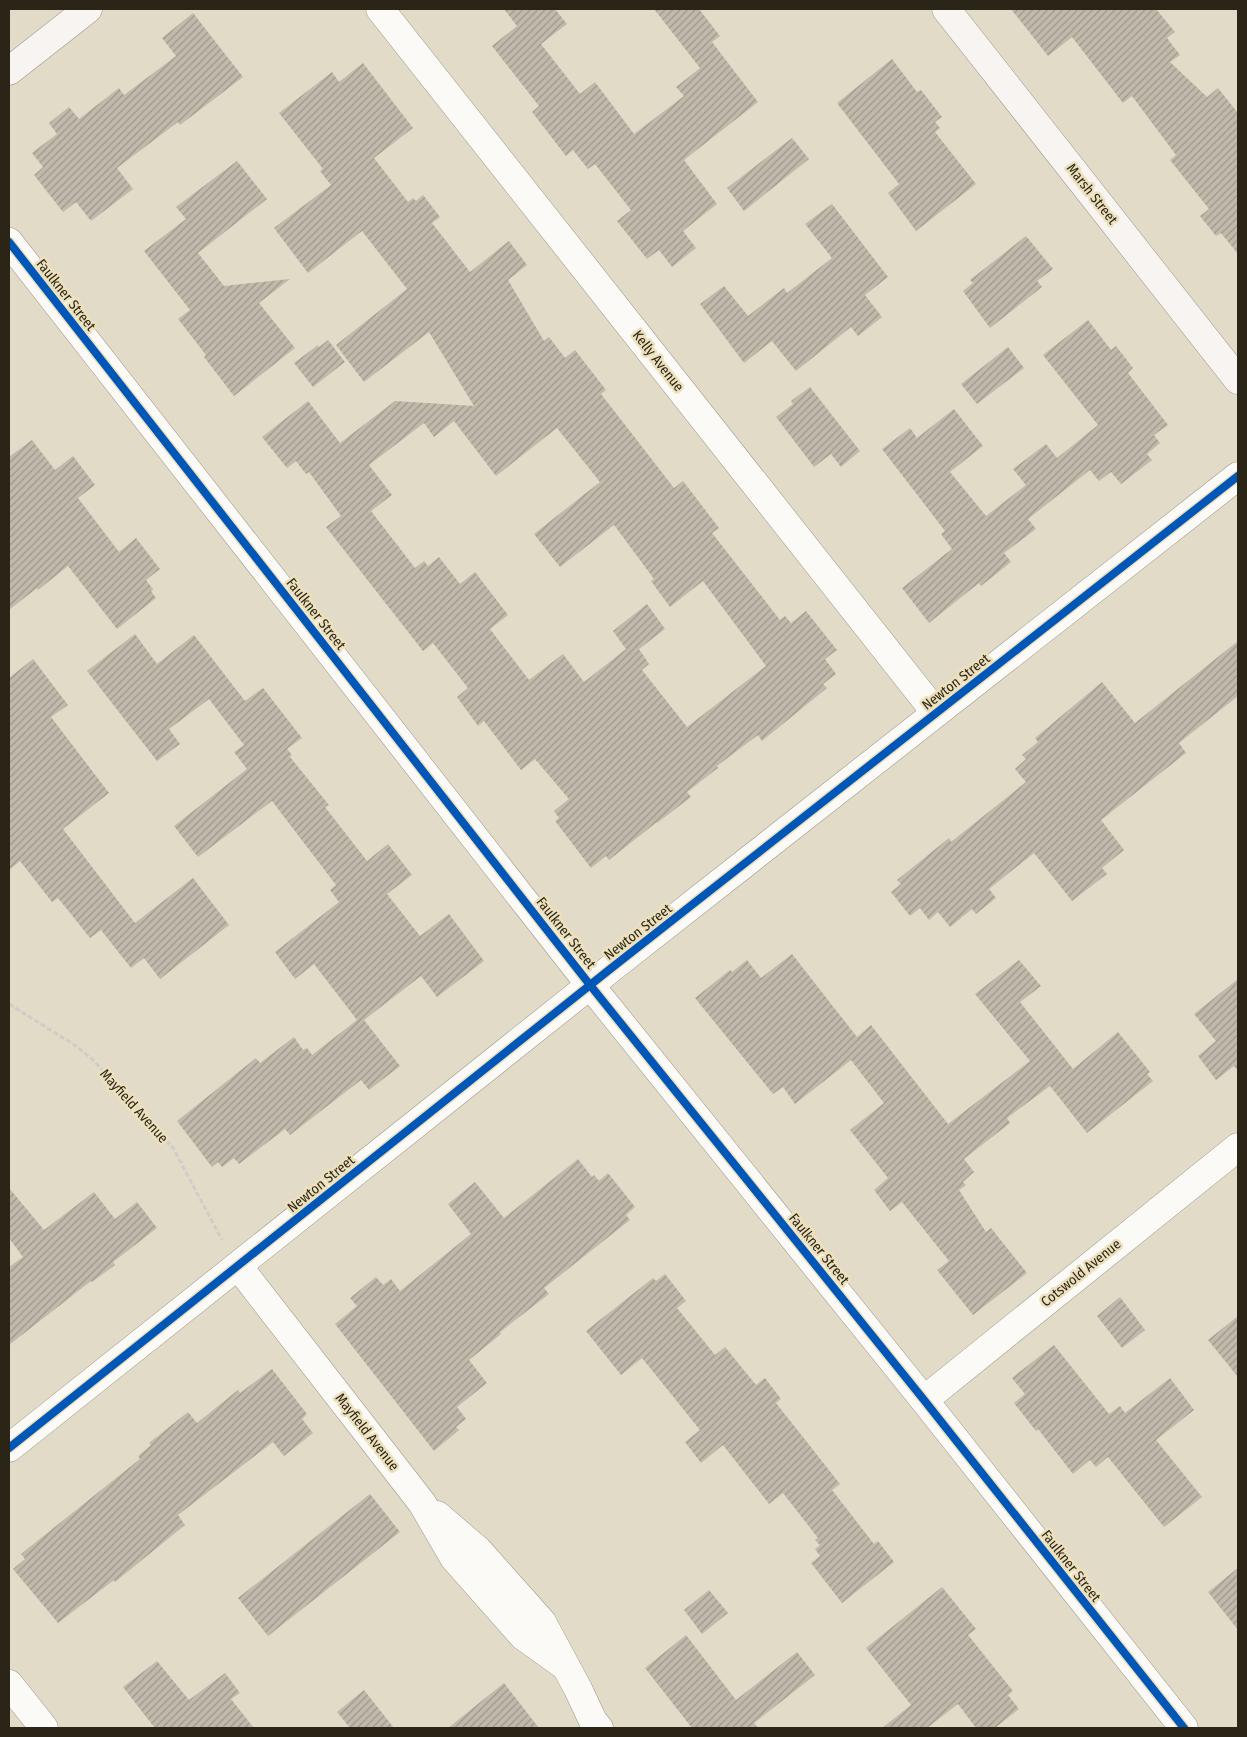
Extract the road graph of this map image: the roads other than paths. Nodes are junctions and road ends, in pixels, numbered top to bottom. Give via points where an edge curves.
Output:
1 (88, 9) edge
2 (380, 9) edge
3 (946, 9) edge
4 (9, 71) edge
5 (9, 242) edge
6 (1238, 380) edge
7 (1238, 476) edge
8 (936, 713) junction
9 (590, 985) junction
10 (1238, 1147) edge
11 (238, 1266) junction
12 (924, 1400) junction
13 (9, 1448) edge
14 (9, 1684) edge
15 (44, 1728) edge
16 (599, 1728) edge
17 (1184, 1728) edge

1 - 4 main road
2 - 8 street, Kelly Avenue
3 - 6 main road, Marsh Street
5 - 9 street, Faulkner Street
7 - 8 street, Newton Street
8 - 9 street, Newton Street
9 - 11 street, Newton Street
9 - 12 street, Faulkner Street
10 - 12 street, Cotswold Avenue
11 - 13 street, Newton Street
11 - 16 street, Mayfield Avenue via 422,1503 478,1550 542,1622
12 - 17 street, Faulkner Street
14 - 15 street

